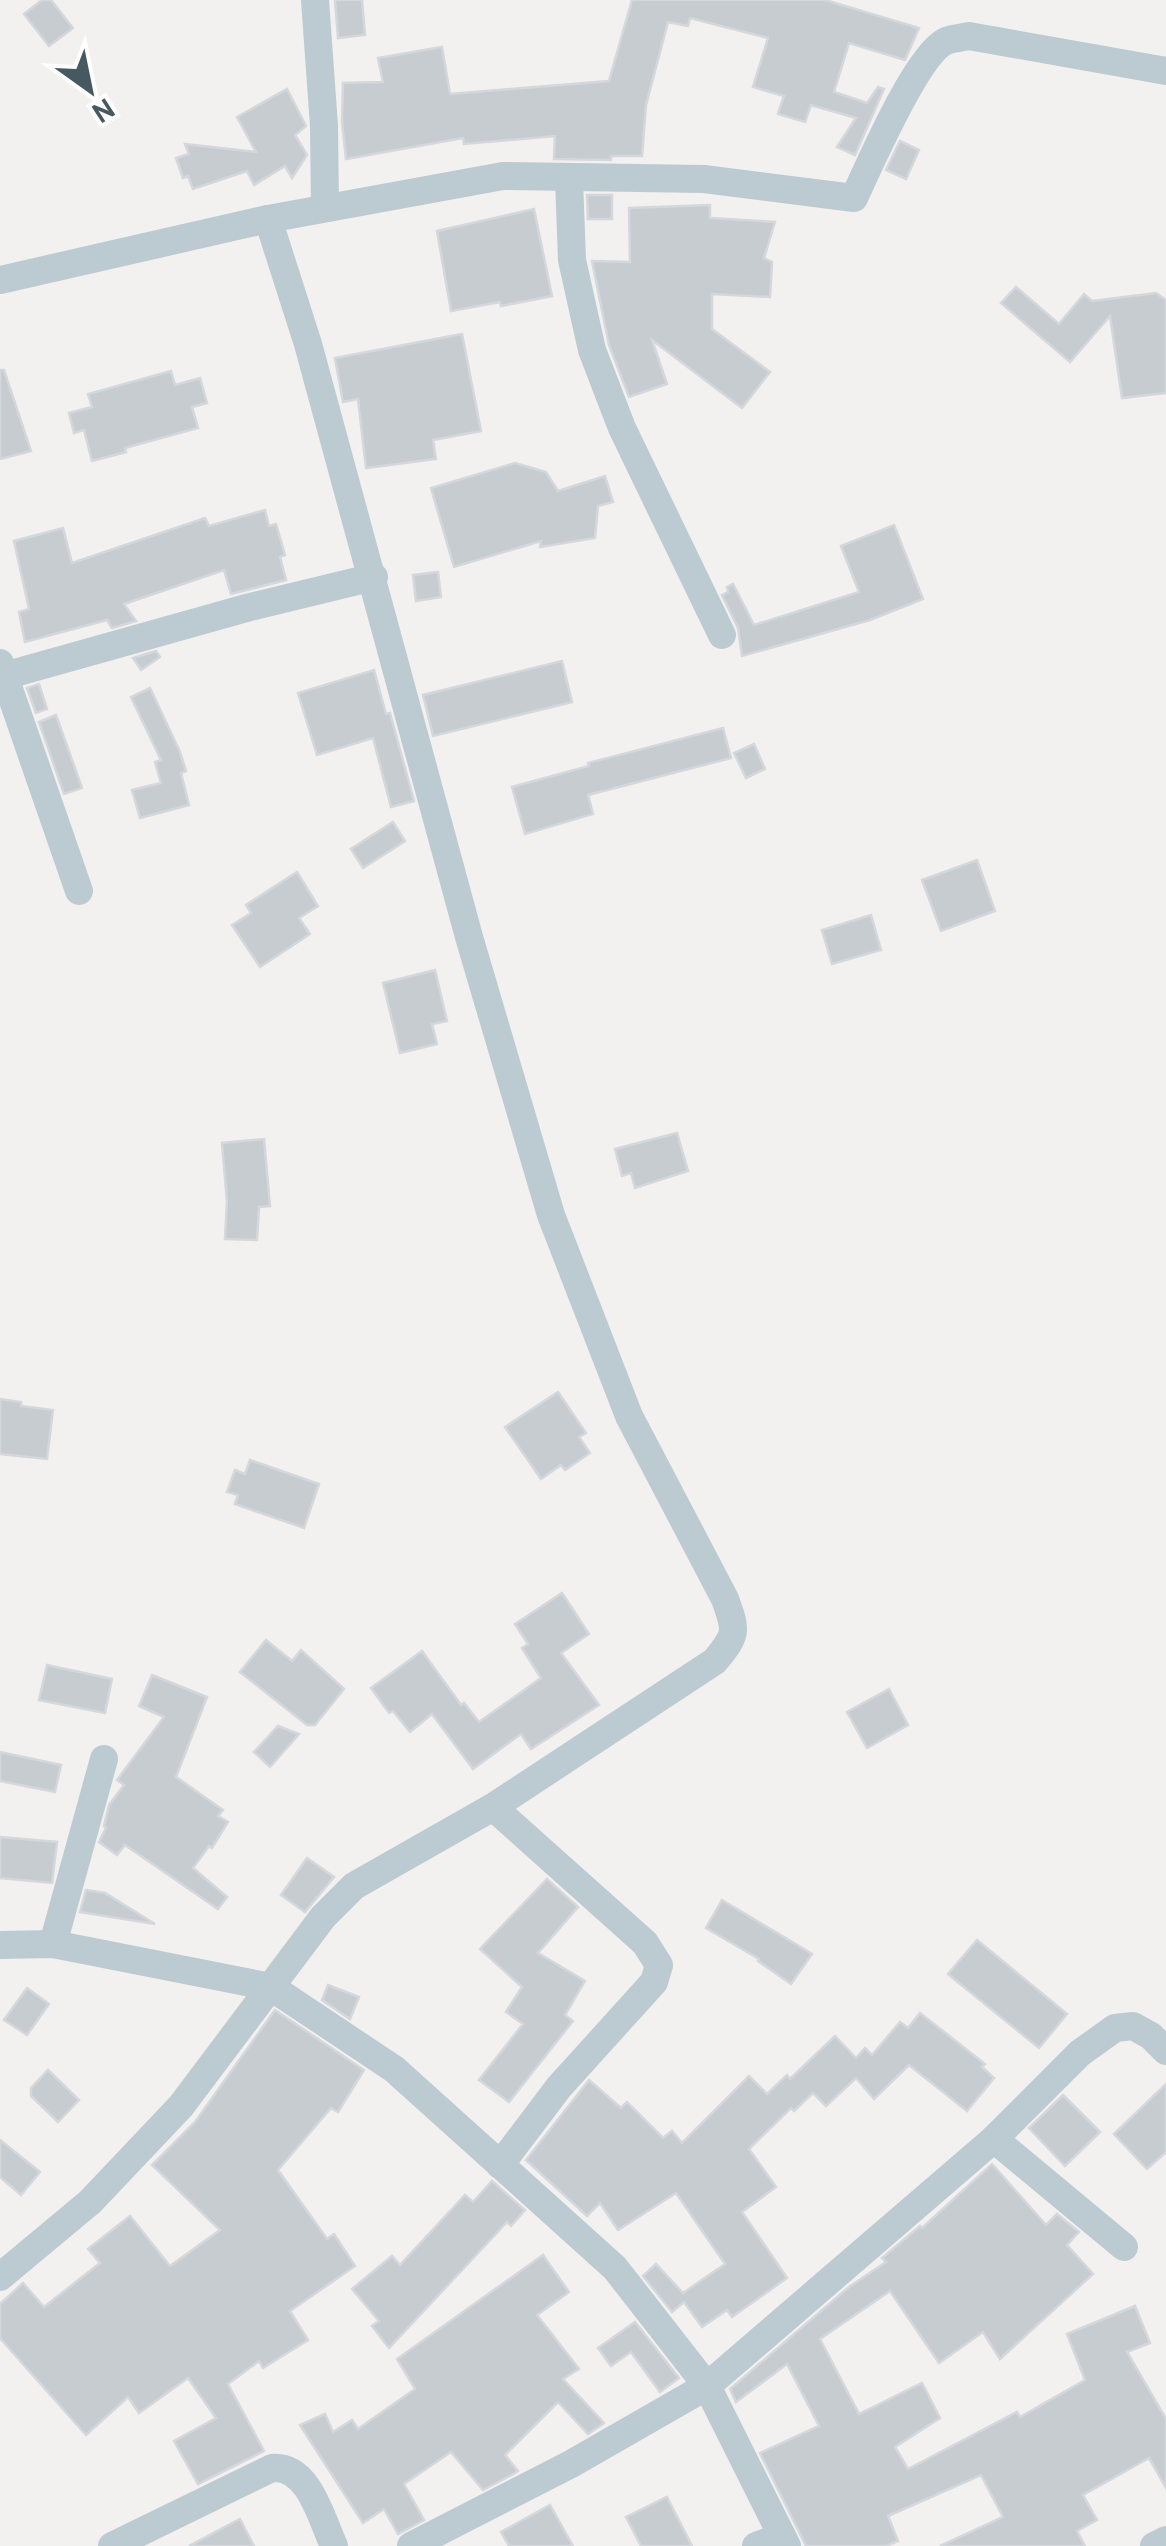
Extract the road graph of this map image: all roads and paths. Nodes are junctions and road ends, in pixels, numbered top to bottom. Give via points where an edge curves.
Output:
1 (315, 0) edge
2 (1166, 72) edge
3 (569, 180) junction
4 (325, 208) junction
5 (268, 219) junction
6 (0, 280) edge
7 (374, 577) junction
8 (722, 635) dead end
9 (2, 669) edge
10 (79, 892) dead end
11 (104, 1759) dead end
12 (493, 1807) junction
13 (54, 1944) junction
14 (0, 1945) edge
15 (271, 1987) junction
16 (1166, 2050) edge
17 (994, 2139) junction
18 (500, 2164) junction
19 (1124, 2247) dead end
20 (0, 2277) edge
21 (707, 2386) junction
22 (1166, 2540) edge
23 (775, 2542) edge
24 (112, 2546) edge
25 (334, 2546) edge
26 (411, 2546) edge
27 (1154, 2546) edge

1 - 4 street
2 - 3 street via 969,36 944,42 927,58 854,198 704,179
3 - 4 street via 504,176
3 - 8 street via 572,260 592,350 622,428
4 - 5 street
5 - 6 street
5 - 7 street
7 - 9 street
7 - 12 street via 551,1215 629,1416 736,1627 715,1660
9 - 10 street
11 - 13 street
12 - 15 street via 354,1886
12 - 18 street via 645,1943 659,1965 654,1982
13 - 14 street
13 - 15 street
15 - 18 street via 394,2069
15 - 20 street via 181,2106 90,2202
16 - 17 street via 1134,2026 1115,2028
17 - 19 street
17 - 21 street
18 - 21 street via 615,2268
21 - 23 street
21 - 26 street
22 - 27 street
24 - 25 street via 286,2467 302,2477

